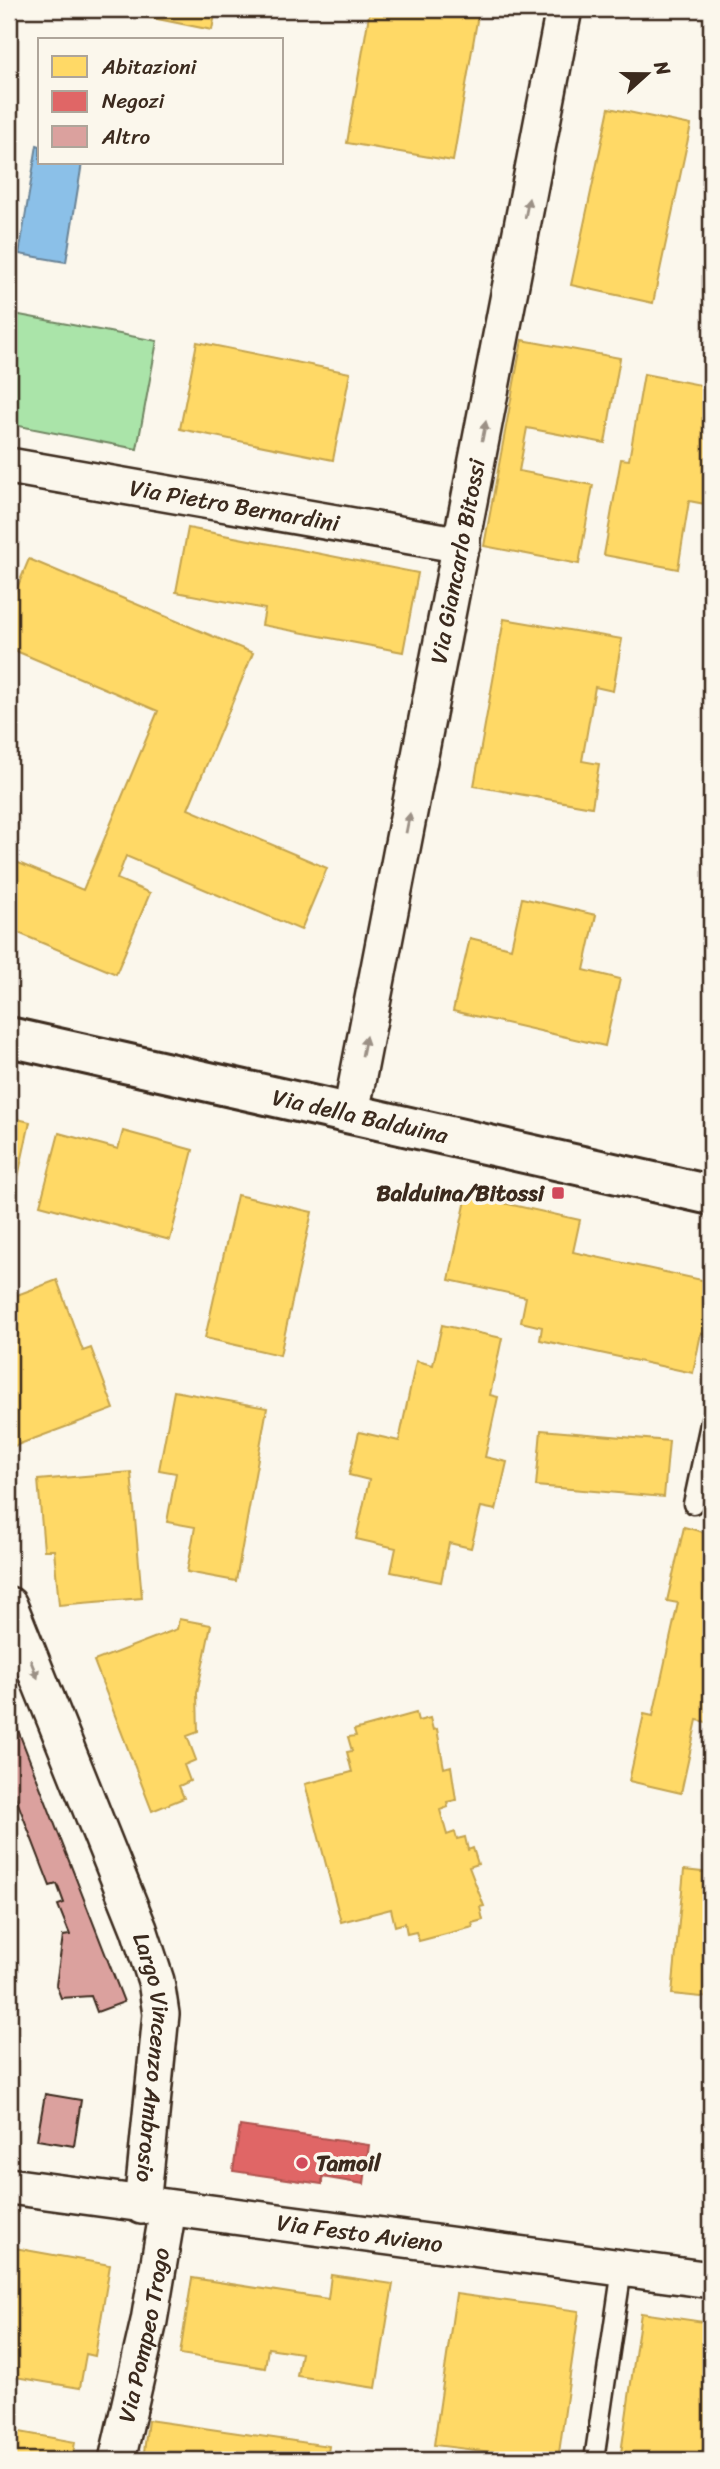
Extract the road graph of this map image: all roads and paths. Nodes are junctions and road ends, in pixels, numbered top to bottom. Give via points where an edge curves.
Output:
1 (564, 9) edge
2 (9, 466) edge
3 (462, 545) junction
4 (9, 1037) edge
5 (351, 1113) junction
6 (711, 1195) edge
7 (711, 1419) edge
8 (693, 1504) dead end
9 (9, 1605) edge
10 (9, 2186) edge
11 (155, 2207) junction
12 (622, 2269) junction
13 (711, 2280) edge
14 (117, 2460) edge
15 (594, 2460) edge

3 -> 1 street, Via Giancarlo Bitossi
2 - 3 street, Via Pietro Bernardini
5 -> 3 street, Via Giancarlo Bitossi
4 - 5 street, Via della Balduina
5 - 6 street, Via della Balduina
7 - 8 lane
9 -> 11 street, Largo Vincenzo Ambrosio via 154,1973 161,2014
10 - 11 street, Via Festo Avieno
11 - 12 street, Via Festo Avieno
11 - 14 street, Via Pompeo Trogo via 149,2321
12 - 13 street, Via Festo Avieno
12 - 15 lane

